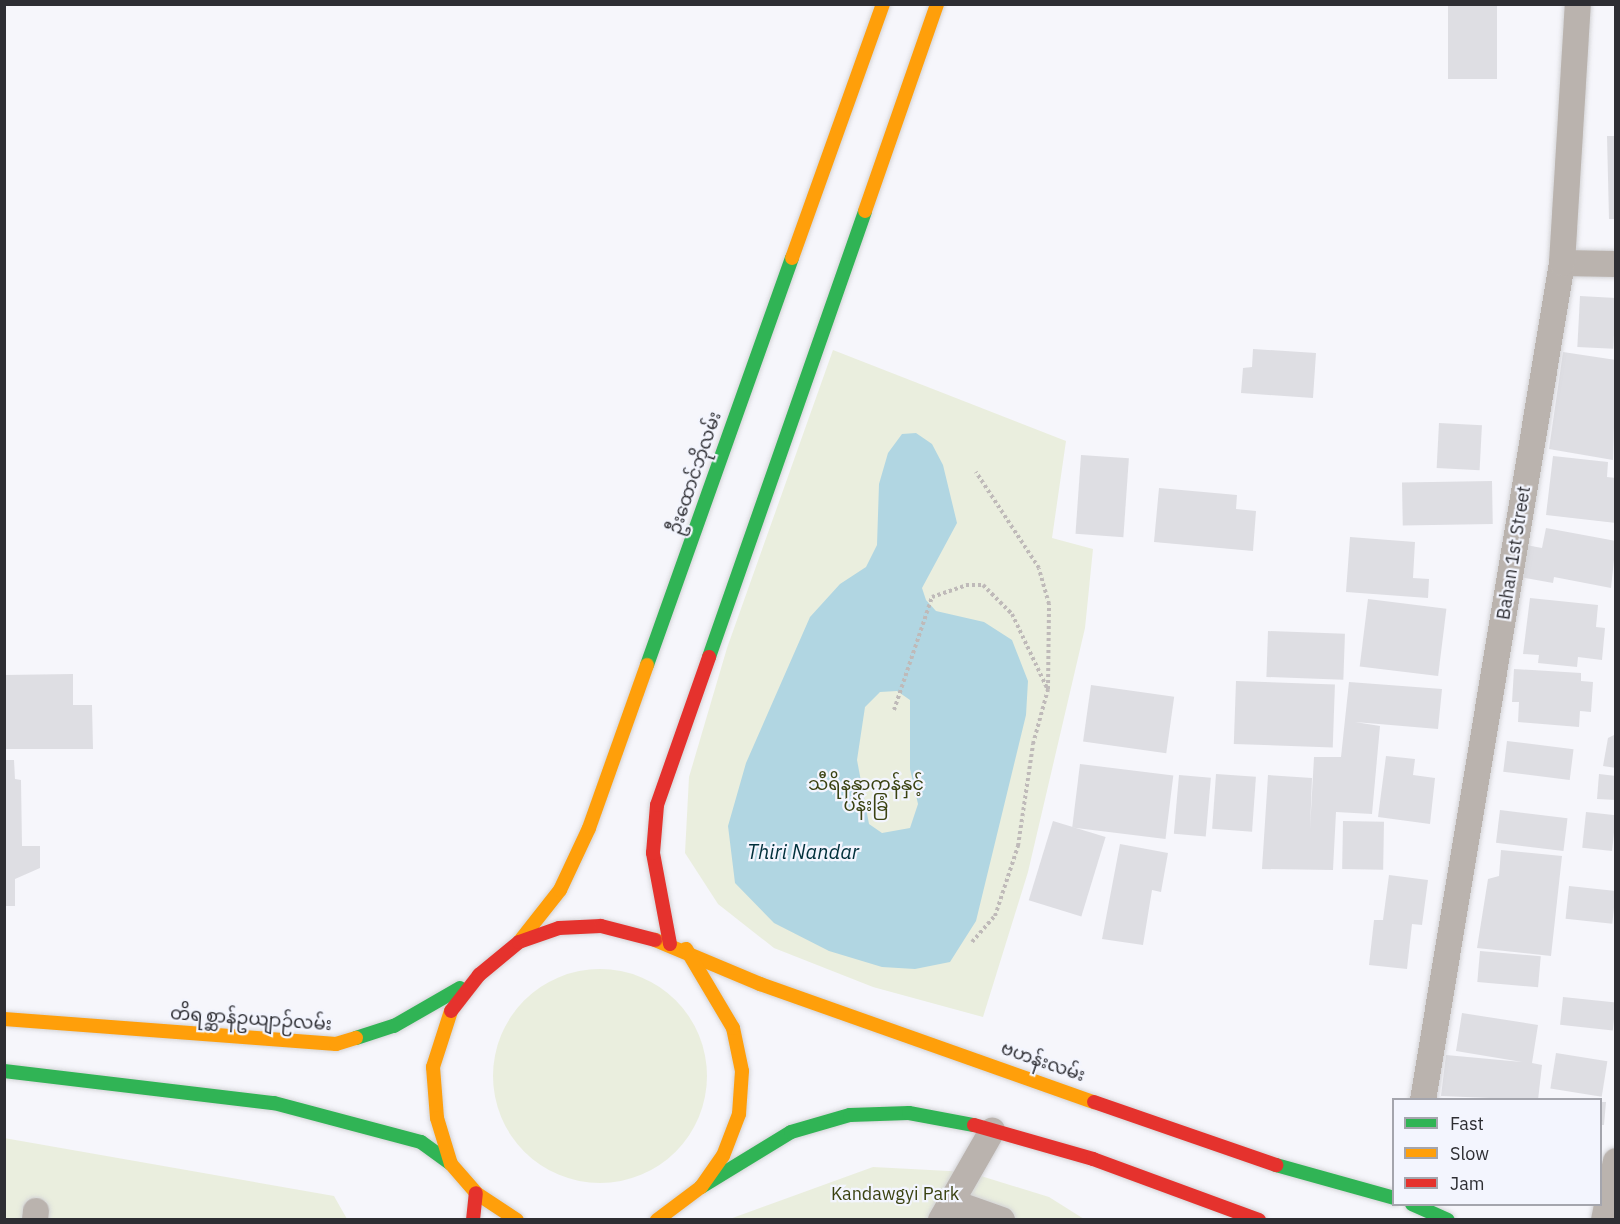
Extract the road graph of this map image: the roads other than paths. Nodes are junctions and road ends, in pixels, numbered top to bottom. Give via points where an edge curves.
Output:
1 (883, 4) edge
2 (937, 4) edge
3 (1578, 4) edge
4 (1562, 263) junction
5 (1616, 264) edge
6 (519, 942) junction
7 (670, 944) junction
8 (686, 949) junction
9 (478, 975) junction
10 (4, 1019) edge
11 (4, 1071) edge
12 (1423, 1098) edge
13 (992, 1131) junction
14 (1616, 1161) edge
15 (452, 1164) junction
16 (701, 1187) junction
17 (476, 1194) junction
18 (1392, 1197) edge
19 (1416, 1206) edge
20 (946, 1211) edge
21 (473, 1220) edge
22 (517, 1220) edge
23 (657, 1220) edge
24 (1002, 1220) edge
25 (1260, 1220) edge
26 (1448, 1220) edge
27 (1604, 1220) edge

1 - 6 main road, ဦးထောင်ဘိုလမ်း via 589,828 560,890
2 - 7 main road via 657,805 653,853
3 - 4 street, Bahan 1st Street
4 - 5 street
4 - 12 street, Bahan 1st Street
6 - 7 main road, ဗဟန်းလမ်း via 559,928 601,926
6 - 9 main road
7 - 8 main road, ဗဟန်းလမ်း
8 - 16 main road via 733,1028 742,1071 738,1114 723,1155
8 - 18 main road, ဗဟန်းလမ်း via 760,984 1264,1162
9 - 10 main road, တိရစ္ဆာန်ဥယျာဉ်လမ်း via 425,1011 336,1044
9 - 15 main road via 446,1018 433,1067 437,1118
11 - 15 main road via 274,1103 421,1142
13 - 16 main road via 909,1113 850,1115 791,1132
13 - 20 street
13 - 25 main road via 1093,1160
14 - 27 street
15 - 17 main road
16 - 23 main road
17 - 21 main road
17 - 22 main road
19 - 26 main road
20 - 24 street

